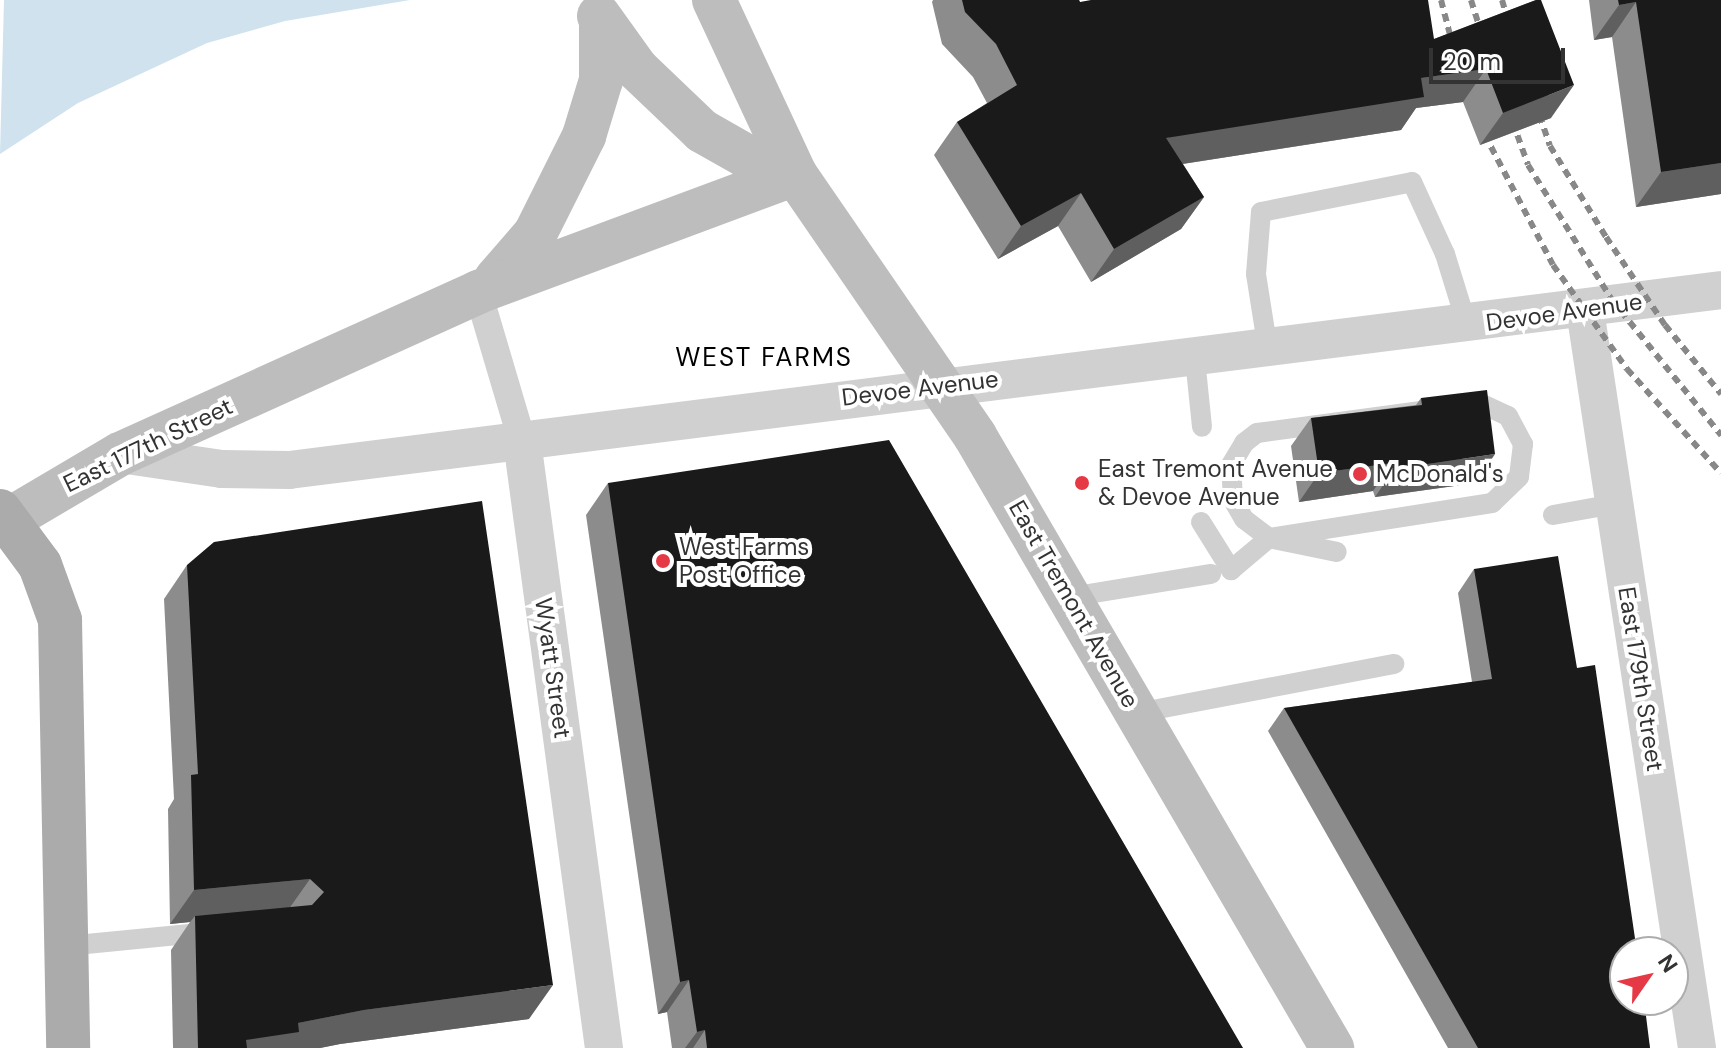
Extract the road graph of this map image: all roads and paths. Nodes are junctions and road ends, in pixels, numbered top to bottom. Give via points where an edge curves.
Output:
1 (717, 6) edge
2 (596, 10) edge
3 (795, 174) junction
4 (1721, 290) edge
5 (478, 292) junction
6 (1585, 310) junction
7 (1467, 325) junction
8 (1268, 350) junction
9 (1195, 359) junction
10 (942, 384) junction
11 (1202, 427) dead end
12 (522, 441) junction
13 (120, 454) junction
14 (1615, 504) junction
15 (1553, 515) dead end
16 (2, 518) edge
17 (1201, 522) dead end
18 (1269, 538) junction
19 (1337, 552) dead end
20 (1211, 574) dead end
21 (1070, 597) junction
22 (1394, 664) dead end
23 (1137, 713) junction
24 (228, 930) edge
25 (66, 946) junction
26 (68, 1048) edge
27 (604, 1048) edge
28 (1332, 1048) edge
29 (1697, 1048) edge

1 - 3 main road, East Tremont Avenue
2 - 3 main road via 656,90 702,131 746,156
2 - 5 main road via 601,80 567,174 535,234
3 - 5 main road, East 177th Street
3 - 10 main road, East Tremont Avenue
4 - 6 street, Devoe Avenue
5 - 12 street, Wyatt Street
5 - 13 main road, East 177th Street
6 - 7 street, Devoe Avenue
6 - 14 street, East 179th Street
7 - 8 street, Devoe Avenue
7 - 8 lane via 1445,254 1412,182 1261,212 1256,274
8 - 9 street, Devoe Avenue
9 - 10 street, Devoe Avenue
9 - 11 lane
10 - 12 street, Devoe Avenue
10 - 21 main road, East Tremont Avenue
12 - 13 street, Devoe Avenue via 289,470 222,469
12 - 27 street, Wyatt Street
13 - 16 main road, East 177th Street
14 - 15 lane
14 - 29 street, East 179th Street
16 - 25 main road, East 177th Street via 40,565 60,620
17 - 18 lane via 1231,570
18 - 18 lane via 1492,503 1519,477 1520,434 1500,409 1468,402 1257,433 1237,453 1230,492 1244,519
18 - 19 lane
20 - 21 lane
21 - 23 main road, East Tremont Avenue
22 - 23 lane
23 - 28 main road, East Tremont Avenue
24 - 25 lane
25 - 26 main road, East 177th Street

